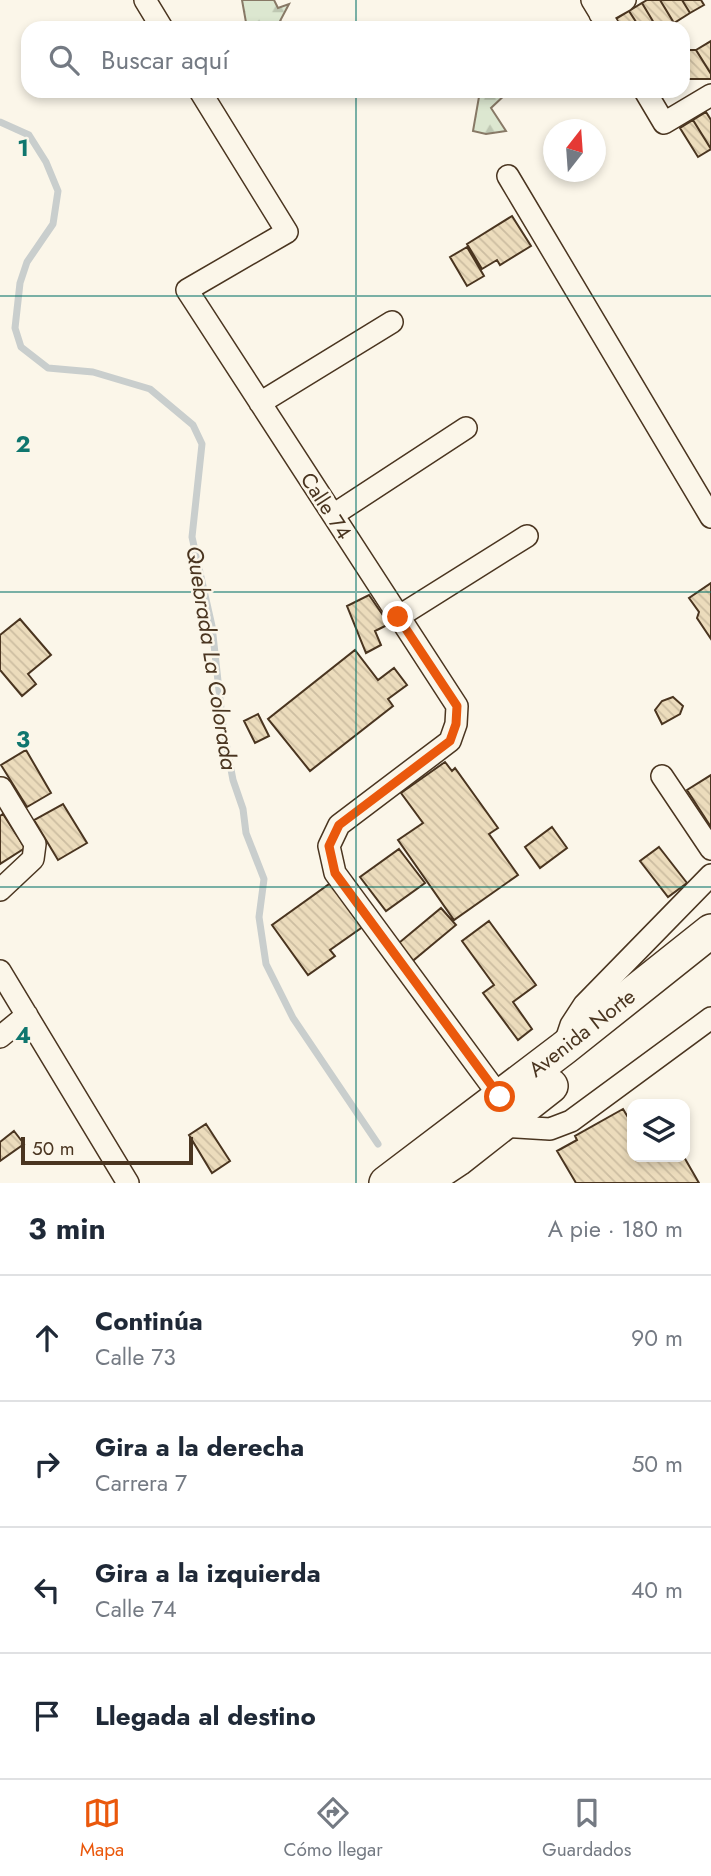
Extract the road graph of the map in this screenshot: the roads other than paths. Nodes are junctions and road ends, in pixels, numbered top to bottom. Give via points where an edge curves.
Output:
1 (145, 0) edge
2 (625, 0) edge
3 (600, 14) edge
4 (158, 21) edge
5 (711, 94) edge
6 (204, 98) edge
7 (649, 98) edge
8 (508, 176) dead end
9 (391, 322) dead end
10 (260, 403) junction
11 (466, 428) dead end
12 (332, 515) junction
13 (711, 517) edge
14 (527, 536) dead end
15 (398, 617) junction
16 (662, 776) dead end
17 (1, 788) edge
18 (711, 849) edge
19 (711, 875) edge
20 (0, 890) edge
21 (711, 931) edge
22 (711, 957) edge
23 (0, 971) edge
24 (27, 1015) junction
25 (711, 1018) edge
26 (0, 1037) edge
27 (564, 1048) junction
28 (500, 1111) junction
29 (456, 1171) edge
30 (128, 1183) edge
31 (386, 1183) edge
32 (422, 1183) edge

1 - 4 street
2 - 3 street
5 - 7 street via 664,123
6 - 10 street, Calle 74 via 287,232 187,290
8 - 13 street
9 - 10 street
10 - 12 street, Calle 74
11 - 12 street
12 - 15 street, Calle 74
14 - 15 street
15 - 28 street, Calle 74 via 457,706 456,724 450,741 339,825 329,846 335,873
16 - 18 street
17 - 20 street via 35,844 35,853
19 - 27 street via 584,1005
21 - 27 main road, Avenida Norte
22 - 28 main road, Avenida Norte
23 - 24 street
24 - 26 street
24 - 30 street
25 - 28 street via 570,1121 550,1129
27 - 28 main road, Avenida Norte
28 - 29 main road, Avenida Norte
28 - 31 main road, Avenida Norte
29 - 32 main road, Avenida Norte

